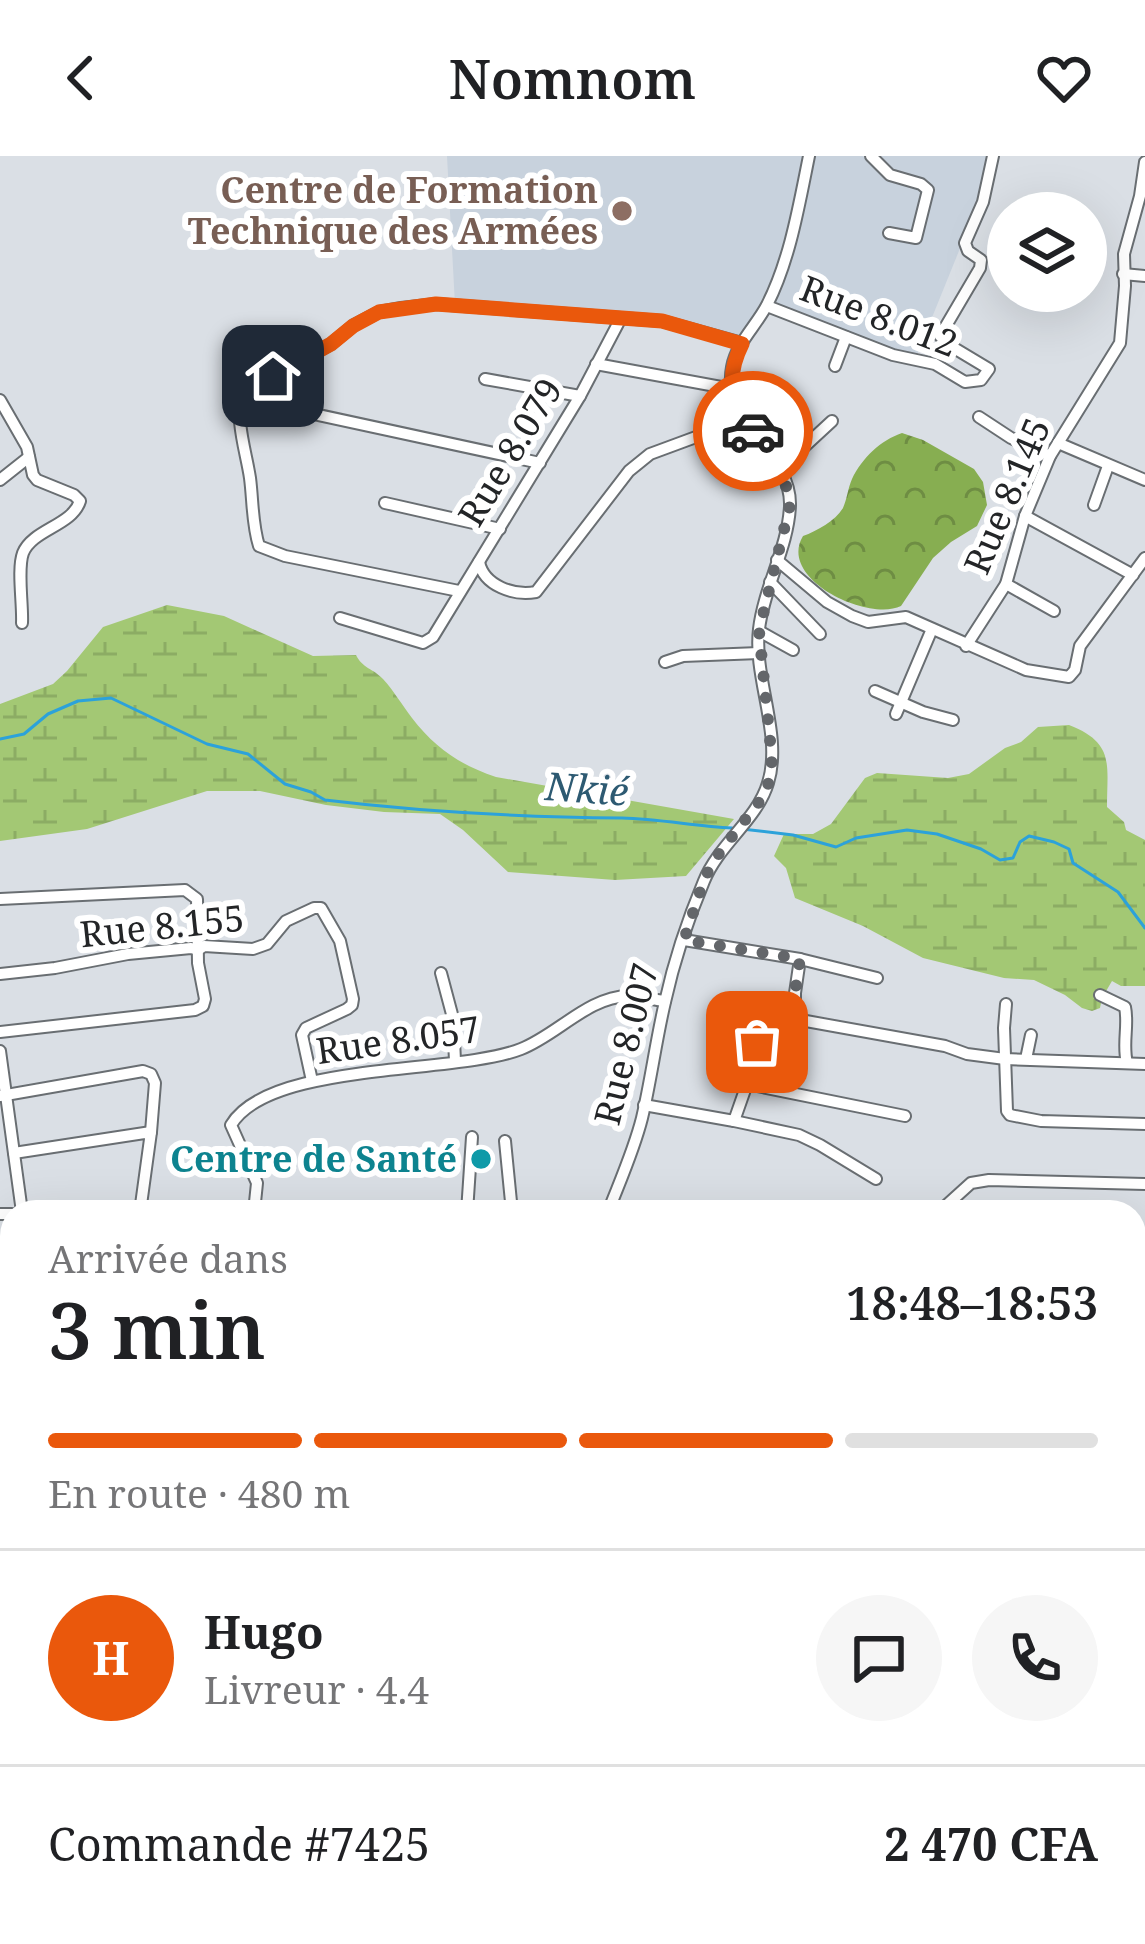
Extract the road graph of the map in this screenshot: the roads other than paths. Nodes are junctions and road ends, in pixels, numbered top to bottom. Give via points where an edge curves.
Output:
1 (809, 156) edge
2 (871, 156) edge
3 (993, 156) edge
4 (1145, 163) edge
5 (889, 233) dead end
6 (1123, 274) junction
7 (1145, 276) edge
8 (766, 306) junction
9 (621, 318) junction
10 (846, 338) junction
11 (742, 344) junction
12 (596, 364) junction
13 (835, 366) dead end
14 (485, 379) dead end
15 (732, 389) junction
16 (580, 396) junction
17 (240, 398) junction
18 (0, 400) edge
19 (739, 412) junction
20 (980, 417) dead end
21 (832, 422) dead end
22 (1058, 443) junction
23 (1050, 456) junction
24 (29, 457) junction
25 (540, 463) junction
26 (1108, 466) junction
27 (781, 469) junction
28 (0, 479) edge
29 (1145, 480) edge
30 (385, 503) dead end
31 (1094, 506) dead end
32 (1025, 516) junction
33 (500, 529) junction
34 (1145, 558) edge
35 (480, 560) junction
36 (777, 560) junction
37 (1133, 574) junction
38 (770, 582) junction
39 (1006, 584) junction
40 (459, 591) junction
41 (1054, 611) dead end
42 (340, 618) dead end
43 (22, 623) dead end
44 (932, 629) junction
45 (759, 631) junction
46 (820, 634) dead end
47 (966, 646) junction
48 (794, 650) dead end
49 (759, 653) junction
50 (665, 662) dead end
51 (875, 691) dead end
52 (899, 708) junction
53 (952, 720) dead end
54 (0, 898) edge
55 (684, 940) junction
56 (198, 950) junction
57 (800, 959) junction
58 (441, 973) dead end
59 (0, 974) edge
60 (877, 978) dead end
61 (1100, 994) dead end
62 (665, 1001) junction
63 (1006, 1004) dead end
64 (795, 1018) junction
65 (0, 1032) edge
66 (1031, 1035) dead end
67 (0, 1051) edge
68 (1005, 1059) junction
69 (455, 1060) junction
70 (1026, 1060) junction
71 (1126, 1063) junction
72 (1145, 1064) edge
73 (312, 1082) junction
74 (747, 1084) junction
75 (3, 1095) edge
76 (644, 1105) junction
77 (905, 1116) dead end
78 (734, 1121) junction
79 (1145, 1124) edge
80 (151, 1132) junction
81 (472, 1137) dead end
82 (505, 1141) dead end
83 (14, 1153) junction
84 (876, 1179) dead end
85 (1145, 1184) edge
86 (20, 1200) edge
87 (142, 1200) edge
88 (255, 1200) edge
89 (468, 1200) edge
90 (511, 1200) edge
91 (612, 1200) edge
92 (953, 1200) edge

1 - 8 street
2 - 5 street via 890,175 928,190 916,238
3 - 10 street, Rue 8.012 via 965,243 980,268 940,336 989,369 981,380 965,382 935,364
4 - 6 street, Rue 8.145
6 - 7 street
6 - 22 street, Rue 8.145 via 1120,344
8 - 10 street, Rue 8.012
8 - 11 street
9 - 11 street
9 - 12 street, Rue 8.079
9 - 17 street via 436,304 379,312
10 - 13 street
11 - 15 street
12 - 15 street
12 - 16 street, Rue 8.079
14 - 16 street
15 - 19 street
16 - 25 street, Rue 8.079
17 - 25 street
17 - 40 street via 259,546
18 - 24 street
19 - 27 street
19 - 35 street via 629,471 536,592 494,584
20 - 23 street
21 - 27 street
22 - 23 street, Rue 8.145
22 - 26 street
23 - 32 street, Rue 8.145
24 - 28 street
24 - 43 street via 37,480 80,501 26,547
25 - 33 street, Rue 8.079
26 - 29 street
26 - 31 street
27 - 36 street, Rue 8.007 via 790,505
30 - 33 street
32 - 37 street
32 - 39 street, Rue 8.145
33 - 35 street, Rue 8.079
34 - 37 street
35 - 40 street, Rue 8.079
36 - 38 street, Rue 8.007
36 - 44 street via 852,616 906,617
37 - 47 street via 1080,646 1070,677
38 - 45 street, Rue 8.007
38 - 46 street
39 - 41 street
39 - 47 street, Rue 8.145
40 - 42 street, Rue 8.079 via 424,643
44 - 47 street
44 - 52 street
45 - 48 street
45 - 49 street, Rue 8.007
49 - 50 street
49 - 55 street, Rue 8.007 via 768,785 705,877
51 - 52 street
52 - 53 street
54 - 56 street via 185,890 197,899
55 - 57 street
55 - 62 street, Rue 8.007
56 - 59 street, Rue 8.155
56 - 65 street via 205,999 195,1010
56 - 73 street, Rue 8.155 via 253,949 286,920 321,908 340,941 353,999 302,1035
57 - 60 street
57 - 64 street
58 - 69 street
61 - 71 street via 1125,1007
62 - 69 street, Rue 8.057 via 605,1001 524,1048
62 - 76 street, Rue 8.007
63 - 68 street
64 - 68 street
64 - 74 street via 765,1016
66 - 70 street
67 - 75 street
68 - 70 street
68 - 79 street via 1006,1111 1014,1118
69 - 73 street, Rue 8.057
70 - 71 street
71 - 72 street
73 - 88 street, Rue 8.057 via 233,1119 257,1183
74 - 77 street
74 - 78 street
75 - 80 street via 143,1070 155,1083
75 - 83 street
76 - 78 street
76 - 91 street, Rue 8.007
78 - 84 street via 799,1135
80 - 83 street
80 - 87 street
81 - 89 street
82 - 90 street
83 - 86 street
85 - 92 street via 988,1180

